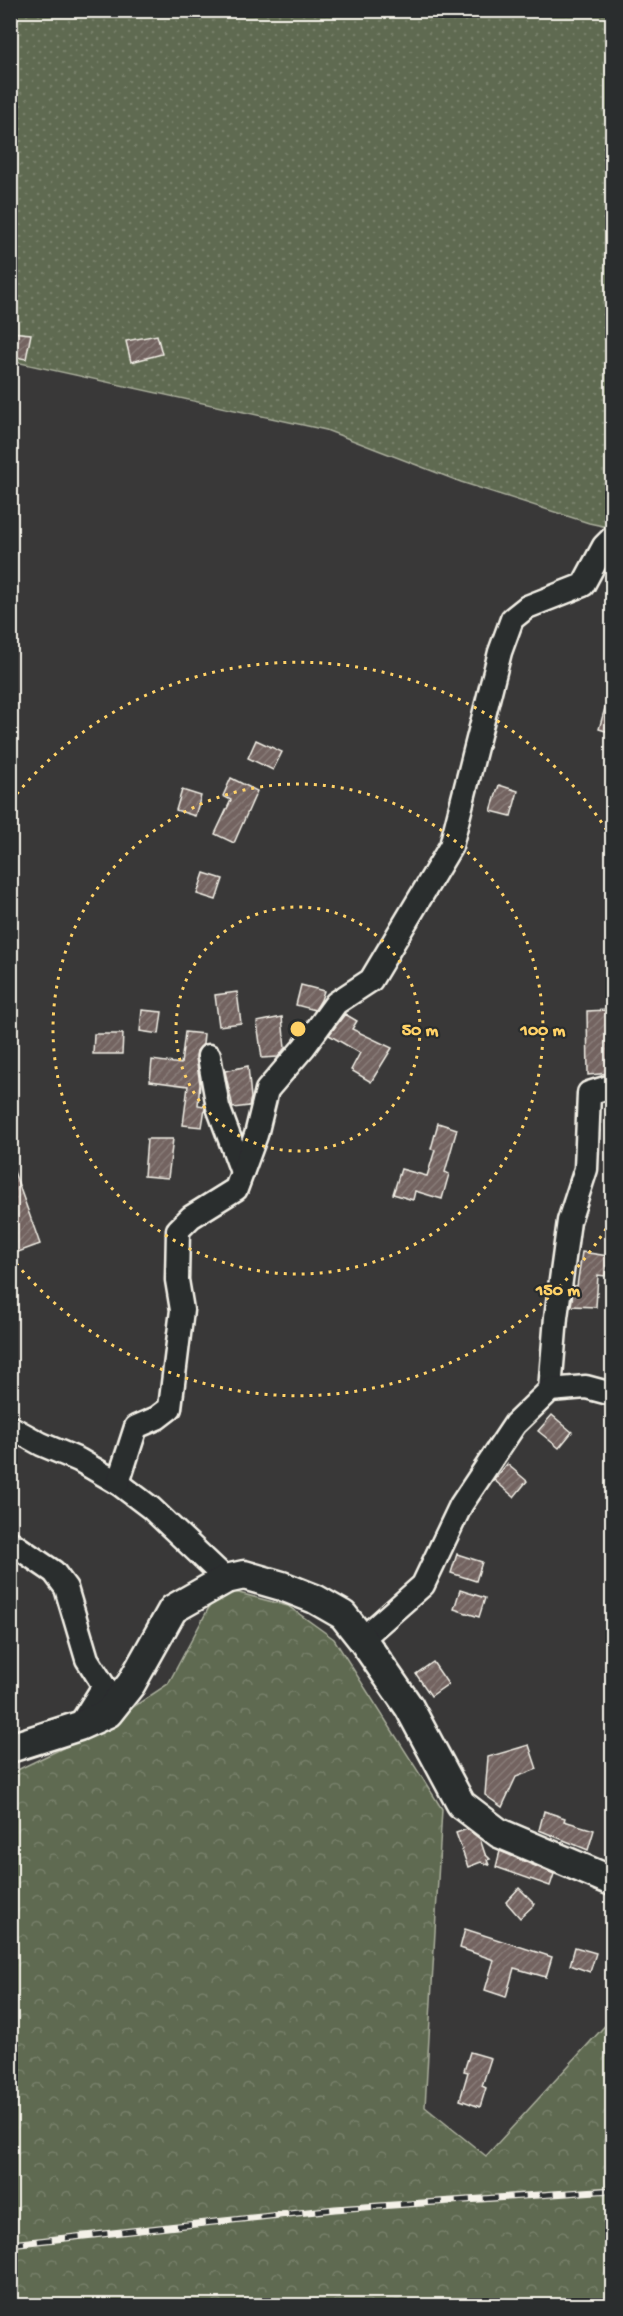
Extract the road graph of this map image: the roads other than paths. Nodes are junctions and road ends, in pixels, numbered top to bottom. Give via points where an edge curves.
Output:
1 (612, 538) edge
2 (209, 1056) dead end
3 (612, 1086) edge
4 (242, 1172) junction
5 (550, 1390) junction
6 (612, 1394) edge
7 (10, 1427) edge
8 (118, 1483) junction
9 (10, 1542) edge
10 (226, 1579) junction
11 (362, 1638) junction
12 (79, 1726) junction
13 (10, 1748) edge
14 (612, 1881) edge

1 - 4 street via 603,546 583,585 527,608 512,619 500,651 452,846 371,980 336,1003 267,1090
2 - 4 street via 218,1107
3 - 5 street via 589,1093 586,1169 569,1221
4 - 8 street via 236,1190 191,1217 178,1230 177,1280 182,1310 170,1408 136,1427
5 - 6 street via 586,1387
5 - 11 street via 515,1424 461,1505 423,1585
7 - 8 street
8 - 10 street via 151,1508
9 - 12 street via 54,1572 66,1588 87,1659 104,1686
10 - 11 main road via 244,1575 315,1599 343,1615
10 - 12 main road via 173,1609 131,1684 108,1713
11 - 14 main road via 409,1707 461,1804 499,1833
12 - 13 main road

